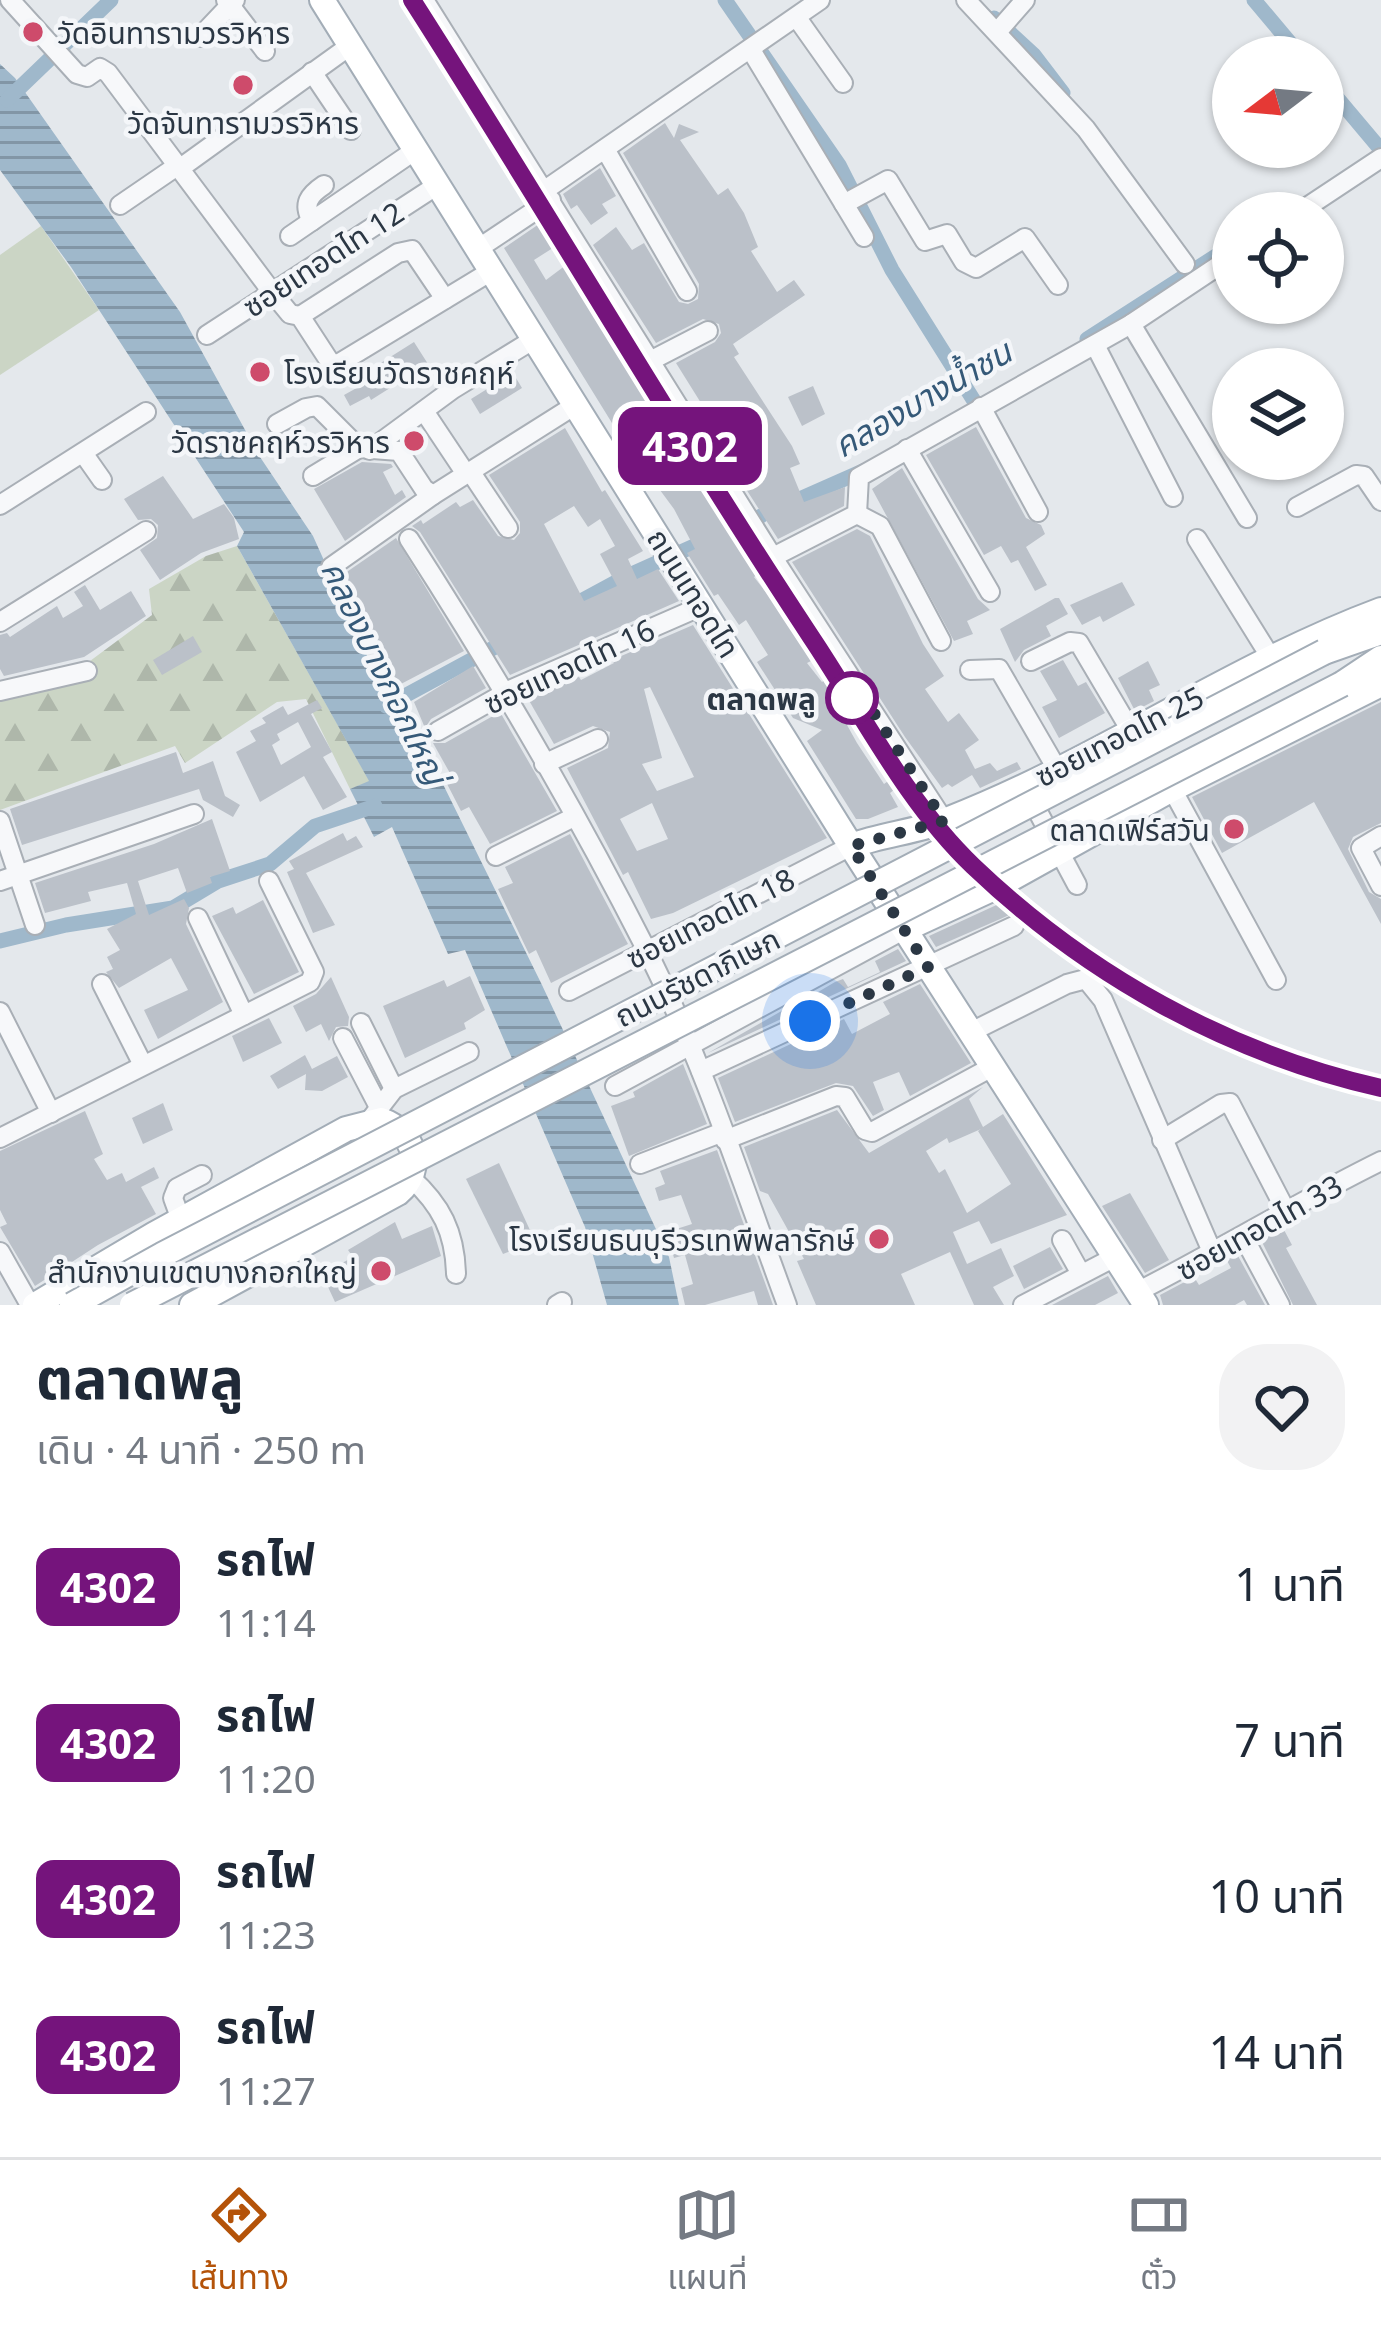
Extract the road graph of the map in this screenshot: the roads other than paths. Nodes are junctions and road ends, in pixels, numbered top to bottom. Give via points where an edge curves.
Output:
1 (10, 0) edge
2 (322, 0) edge
3 (424, 0) edge
4 (820, 0) edge
5 (966, 0) edge
6 (1025, 0) edge
7 (230, 2) edge
8 (797, 18) junction
9 (998, 32) junction
10 (200, 37) dead end
11 (351, 45) junction
12 (756, 46) junction
13 (265, 51) dead end
14 (312, 72) junction
15 (843, 83) dead end
16 (351, 130) dead end
17 (417, 149) junction
18 (605, 149) junction
19 (1381, 158) edge
20 (178, 168) junction
21 (440, 184) junction
22 (324, 185) dead end
23 (1330, 192) edge
24 (548, 195) junction
25 (852, 199) junction
26 (120, 205) dead end
27 (312, 221) junction
28 (290, 236) dead end
29 (864, 237) dead end
30 (479, 248) junction
31 (1185, 264) dead end
32 (493, 270) junction
33 (1212, 270) edge
34 (1058, 285) dead end
35 (687, 291) dead end
36 (272, 292) junction
37 (445, 299) junction
38 (295, 315) junction
39 (1131, 324) junction
40 (708, 331) dead end
41 (207, 335) dead end
42 (536, 338) junction
43 (1095, 345) junction
44 (650, 361) junction
45 (578, 404) junction
46 (981, 407) junction
47 (424, 411) junction
48 (146, 412) dead end
49 (277, 424) dead end
50 (365, 449) junction
51 (907, 449) junction
52 (83, 453) junction
53 (468, 472) junction
54 (313, 476) dead end
55 (102, 480) dead end
56 (433, 495) junction
57 (1173, 497) dead end
58 (1381, 501) edge
59 (0, 505) edge
60 (1297, 507) dead end
61 (1038, 512) dead end
62 (857, 514) junction
63 (1247, 518) dead end
64 (508, 528) dead end
65 (146, 531) dead end
66 (409, 539) dead end
67 (1197, 539) dead end
68 (773, 557) junction
69 (331, 567) dead end
70 (990, 592) dead end
71 (702, 606) junction
72 (1381, 615) edge
73 (0, 622) edge
74 (1381, 632) edge
75 (941, 641) dead end
76 (1324, 652) junction
77 (1271, 658) junction
78 (1381, 658) edge
79 (1031, 662) dead end
80 (1381, 669) edge
81 (970, 670) dead end
82 (87, 671) dead end
83 (1342, 684) junction
84 (1381, 684) edge
85 (0, 691) edge
86 (502, 694) junction
87 (439, 731) dead end
88 (1131, 731) junction
89 (598, 739) dead end
90 (544, 764) junction
91 (1057, 769) junction
92 (1033, 780) junction
93 (1172, 790) junction
94 (194, 814) dead end
95 (574, 817) junction
96 (0, 820) edge
97 (944, 821) junction
98 (1381, 836) edge
99 (851, 846) junction
100 (1059, 849) junction
101 (496, 856) dead end
102 (9, 878) edge
103 (269, 881) dead end
104 (1077, 885) dead end
105 (1381, 886) edge
106 (198, 918) dead end
107 (34, 925) dead end
108 (1014, 926) dead end
109 (905, 929) junction
110 (647, 951) junction
111 (928, 967) junction
112 (1276, 980) dead end
113 (102, 983) dead end
114 (569, 991) dead end
115 (0, 1012) edge
116 (244, 1016) junction
117 (361, 1023) dead end
118 (971, 1033) junction
119 (343, 1038) dead end
120 (687, 1044) junction
121 (469, 1052) dead end
122 (143, 1065) junction
123 (992, 1066) junction
124 (700, 1071) junction
125 (615, 1086) dead end
126 (394, 1089) junction
127 (51, 1113) junction
128 (375, 1114) junction
129 (724, 1136) junction
130 (0, 1138) edge
131 (1162, 1140) junction
132 (1381, 1161) edge
133 (640, 1164) dead end
134 (202, 1175) dead end
135 (411, 1178) junction
136 (1285, 1209) junction
137 (181, 1220) junction
138 (1243, 1236) junction
139 (1062, 1240) dead end
140 (0, 1252) edge
141 (1213, 1253) junction
142 (1114, 1257) junction
143 (456, 1274) dead end
144 (1081, 1274) junction
145 (1142, 1299) edge
146 (32, 1305) edge
147 (72, 1305) edge
148 (132, 1305) edge
149 (192, 1305) edge
150 (788, 1305) edge
151 (1023, 1305) edge
152 (1280, 1305) edge

1 - 20 street via 77,74 108,73
2 - 11 main road, ถนนเทอดไท
3 - 24 street
4 - 8 street
5 - 9 street
6 - 9 street
7 - 10 street
7 - 13 street
8 - 12 street
8 - 15 street
9 - 31 street via 1086,129
11 - 14 street
11 - 17 main road, ถนนเทอดไท
12 - 18 street
12 - 25 street
14 - 16 street
14 - 20 street
17 - 21 main road, ถนนเทอดไท
17 - 27 street
18 - 24 street
18 - 35 street
19 - 23 street
20 - 26 street
20 - 36 street
21 - 30 main road, ถนนเทอดไท
21 - 36 street, ซอยเทอดไท 12
22 - 27 street via 307,203
24 - 30 street
24 - 44 street
25 - 29 street
25 - 34 street via 892,182 925,242 946,234 969,268 1025,238
27 - 28 street
30 - 32 main road, ถนนเทอดไท
32 - 37 street
32 - 42 main road, ถนนเทอดไท
33 - 39 street
36 - 38 street
36 - 41 street, ซอยเทอดไท 12
37 - 38 street via 334,364
37 - 38 street via 412,250
39 - 43 street
39 - 63 street
40 - 44 street
42 - 45 main road, ถนนเทอดไท
42 - 47 street
43 - 46 street
43 - 57 street
44 - 68 street
45 - 53 street
45 - 71 main road, ถนนเทอดไท
46 - 51 street
46 - 61 street
47 - 50 street
47 - 53 street
48 - 52 street
49 - 50 street via 317,406
50 - 54 street
50 - 56 street via 399,451
51 - 62 street via 859,477
51 - 70 street
52 - 55 street
52 - 59 street
53 - 56 street
53 - 64 street
56 - 69 street
58 - 60 street via 1356,475
62 - 68 street
62 - 75 street via 880,526
65 - 73 street
66 - 86 street
67 - 77 street
68 - 97 street
71 - 86 street, ซอยเทอดไท 16
71 - 99 main road, ถนนเทอดไท
72 - 76 main road, ถนนรัชดาภิเษก
72 - 77 main road, ซอยเทอดไท 25
74 - 76 main road, ถนนรัชดาภิเษก
76 - 147 main road, ถนนรัชดาภิเษก, bridge
77 - 88 main road, ซอยเทอดไท 25
78 - 83 main road, ถนนรัชดาภิเษก
79 - 88 street via 1078,644
80 - 83 main road, ถนนรัชดาภิเษก
81 - 91 street via 999,669
82 - 85 street
83 - 148 main road, ถนนรัชดาภิเษก, bridge
84 - 93 main road
86 - 87 street, ซอยเทอดไท 16
86 - 90 street
88 - 91 main road, ซอยเทอดไท 25
89 - 90 street
90 - 95 street
91 - 92 main road, ซอยเทอดไท 25
92 - 97 main road, ซอยเทอดไท 25
92 - 100 street via 1036,810
93 - 100 main road
93 - 112 street
94 - 102 street
95 - 101 street
95 - 110 street
96 - 102 street
97 - 99 main road, ซอยเทอดไท 25
98 - 105 street via 1361,848
99 - 109 main road, ถนนเทอดไท
99 - 110 street, ซอยเทอดไท 18
100 - 104 street
100 - 109 main road
102 - 107 street
103 - 116 street via 313,979
106 - 116 street
108 - 111 street
109 - 111 main road, ถนนเทอดไท
109 - 120 street, ถนนรัชดาภิเษก
110 - 114 street, ซอยเทอดไท 18
110 - 120 street
111 - 118 main road, ถนนเทอดไท
111 - 124 street
113 - 122 street
115 - 127 street
116 - 122 street
117 - 126 street
118 - 123 main road, ถนนเทอดไท
118 - 131 street via 1086,979 1103,1000
119 - 128 street
120 - 124 street
120 - 125 street, ถนนรัชดาภิเษก
121 - 126 street
122 - 127 street
123 - 129 street via 872,1132 845,1096 836,1096
123 - 142 main road, ถนนเทอดไท
124 - 129 street
126 - 128 street
127 - 130 street
128 - 135 main road via 408,1138
128 - 137 main road
129 - 133 street
129 - 150 street
131 - 136 street via 1230,1103
131 - 141 street
132 - 136 street, ซอยเทอดไท 33
134 - 137 street via 177,1188
135 - 143 street via 449,1226
135 - 149 main road via 398,1193
136 - 138 street, ซอยเทอดไท 33
137 - 146 main road
138 - 141 street, ซอยเทอดไท 33
138 - 152 street
139 - 144 street
140 - 146 street
141 - 145 street, ซอยเทอดไท 33
142 - 144 street
142 - 145 main road, ถนนเทอดไท
144 - 151 street

